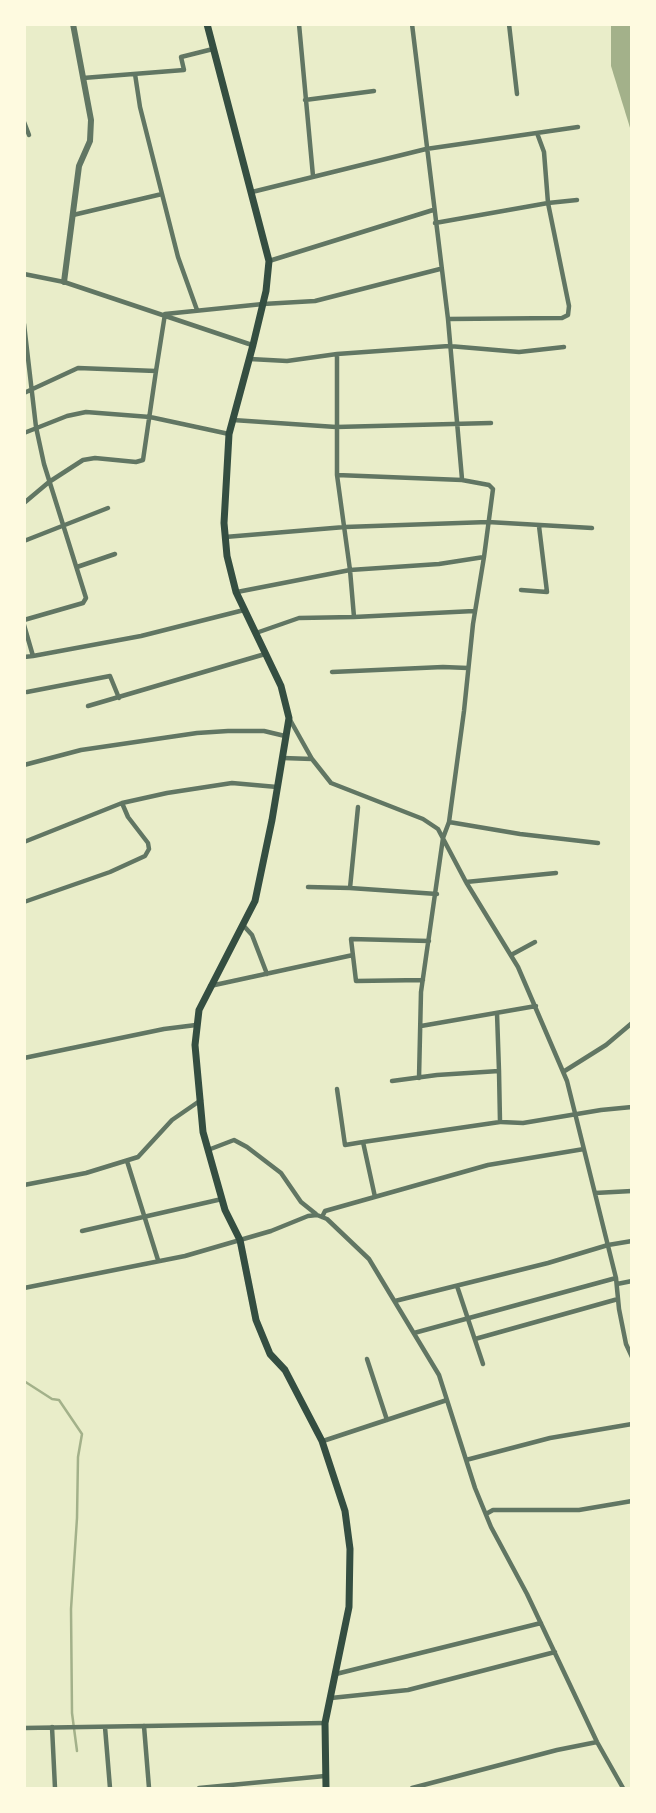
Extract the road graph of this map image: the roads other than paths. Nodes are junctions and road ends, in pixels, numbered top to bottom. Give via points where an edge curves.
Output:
1 (73, 24) edge
2 (207, 24) edge
3 (299, 24) edge
4 (412, 24) edge
5 (509, 24) edge
6 (214, 50) junction
7 (135, 74) junction
8 (82, 78) junction
9 (374, 90) dead end
10 (517, 94) dead end
11 (305, 100) junction
12 (24, 122) edge
13 (578, 127) dead end
14 (537, 133) junction
15 (29, 135) dead end
16 (426, 149) junction
17 (313, 176) junction
18 (252, 192) junction
19 (162, 194) junction
20 (578, 200) dead end
21 (548, 203) junction
22 (433, 210) junction
23 (72, 215) junction
24 (435, 223) junction
25 (269, 261) junction
26 (440, 269) junction
27 (24, 274) edge
28 (64, 282) junction
29 (263, 304) junction
30 (197, 310) junction
31 (165, 314) junction
32 (447, 319) junction
33 (24, 324) edge
34 (253, 345) junction
35 (449, 346) junction
36 (564, 347) dead end
37 (26, 350) edge
38 (337, 354) junction
39 (249, 359) junction
40 (156, 371) junction
41 (33, 389) junction
42 (24, 393) edge
43 (150, 417) junction
44 (232, 420) junction
45 (455, 423) junction
46 (491, 423) dead end
47 (37, 427) junction
48 (337, 427) junction
49 (24, 433) edge
50 (229, 434) junction
51 (337, 475) junction
52 (461, 480) junction
53 (48, 482) junction
54 (24, 503) edge
55 (108, 508) dead end
56 (488, 522) junction
57 (539, 526) junction
58 (65, 527) junction
59 (345, 527) junction
60 (592, 528) dead end
61 (225, 537) junction
62 (24, 541) edge
63 (115, 554) dead end
64 (484, 558) junction
65 (77, 567) junction
66 (350, 570) junction
67 (521, 590) dead end
68 (236, 592) junction
69 (244, 610) junction
70 (474, 611) junction
71 (354, 617) junction
72 (24, 622) edge
73 (256, 633) junction
74 (266, 654) junction
75 (33, 656) junction
76 (24, 657) edge
77 (468, 668) junction
78 (332, 672) dead end
79 (27, 692) dead end
80 (119, 698) junction
81 (88, 706) dead end
82 (289, 718) junction
83 (286, 736) junction
84 (282, 758) junction
85 (312, 759) junction
86 (24, 765) edge
87 (278, 788) junction
88 (122, 803) junction
89 (359, 807) dead end
90 (449, 822) junction
91 (443, 838) junction
92 (24, 842) edge
93 (598, 843) dead end
94 (556, 873) dead end
95 (466, 882) junction
96 (308, 887) dead end
97 (350, 888) junction
98 (437, 894) junction
99 (24, 901) edge
100 (243, 925) junction
101 (429, 941) junction
102 (535, 942) dead end
103 (511, 954) junction
104 (353, 956) junction
105 (267, 974) junction
106 (423, 979) junction
107 (209, 986) junction
108 (536, 1006) junction
109 (497, 1012) junction
110 (632, 1023) edge
111 (196, 1025) junction
112 (421, 1026) junction
113 (24, 1058) edge
114 (499, 1071) junction
115 (563, 1072) junction
116 (419, 1078) junction
117 (392, 1082) dead end
118 (337, 1088) dead end
119 (202, 1099) junction
120 (632, 1107) edge
121 (575, 1114) junction
122 (500, 1122) junction
123 (363, 1142) junction
124 (584, 1149) junction
125 (208, 1150) junction
126 (127, 1161) junction
127 (24, 1185) edge
128 (632, 1191) edge
129 (595, 1194) junction
130 (375, 1197) junction
131 (222, 1199) junction
132 (319, 1216) junction
133 (144, 1218) junction
134 (82, 1231) dead end
135 (240, 1240) junction
136 (632, 1241) edge
137 (608, 1245) junction
138 (158, 1260) junction
139 (616, 1281) junction
140 (632, 1281) edge
141 (457, 1286) junction
142 (24, 1289) edge
143 (618, 1298) junction
144 (395, 1301) junction
145 (468, 1319) junction
146 (414, 1333) junction
147 (475, 1339) junction
148 (632, 1357) edge
149 (367, 1359) dead end
150 (483, 1364) dead end
151 (448, 1400) junction
152 (387, 1420) junction
153 (632, 1424) edge
154 (322, 1441) junction
155 (466, 1460) junction
156 (632, 1501) edge
157 (486, 1514) junction
158 (541, 1623) junction
159 (555, 1653) junction
160 (336, 1674) junction
161 (330, 1698) junction
162 (326, 1723) junction
163 (144, 1726) junction
164 (52, 1727) junction
165 (104, 1727) junction
166 (24, 1728) edge
167 (597, 1742) junction
168 (325, 1776) junction
169 (55, 1788) edge
170 (110, 1788) edge
171 (149, 1788) edge
172 (199, 1788) edge
173 (326, 1788) edge
174 (412, 1788) edge
175 (623, 1788) edge

1 - 8 street
2 - 6 main road
3 - 11 street
4 - 16 street
5 - 10 street
6 - 7 street via 181,57 184,70
6 - 18 main road
7 - 8 street
7 - 19 street
8 - 23 street via 91,120 90,141 79,166
9 - 11 street
11 - 17 street
12 - 15 street
13 - 14 street
14 - 16 street
14 - 21 street via 544,152
16 - 17 street
16 - 22 street
17 - 18 street
18 - 25 main road
19 - 23 street
19 - 30 street
20 - 21 street
21 - 24 street
21 - 32 street via 568,315
22 - 24 street
22 - 25 street
23 - 28 street
24 - 26 street
25 - 29 main road
26 - 29 street via 315,301
26 - 32 street
27 - 28 street
28 - 31 street
29 - 30 street
29 - 34 main road
30 - 31 street
31 - 34 street
31 - 40 street
32 - 35 street
33 - 37 street
34 - 39 main road
35 - 36 street via 519,352
35 - 38 street
35 - 45 street
37 - 41 street
38 - 39 street via 286,361
38 - 48 street
39 - 44 main road
40 - 41 street via 78,368
40 - 43 street
41 - 42 street
41 - 47 street
43 - 47 street via 86,412
43 - 50 street
43 - 53 street via 141,462 83,460
44 - 48 street
44 - 50 main road
45 - 46 street
45 - 48 street
45 - 52 street
47 - 49 street
47 - 53 street
48 - 51 street
50 - 61 main road
51 - 52 street
51 - 59 street
52 - 56 street via 493,489
53 - 54 street
53 - 58 street
55 - 58 street
56 - 57 street
56 - 59 street
56 - 64 street
57 - 60 street
57 - 67 street via 547,593
58 - 62 street
58 - 65 street
59 - 61 street
59 - 66 street
61 - 68 main road
63 - 65 street
64 - 66 street
64 - 70 street
65 - 72 street via 85,601
66 - 68 street
66 - 71 street
68 - 69 main road
69 - 73 main road
69 - 75 street
70 - 71 street
70 - 77 street
71 - 73 street via 299,618
72 - 75 street
73 - 74 main road
74 - 80 street
74 - 82 main road
75 - 76 street
77 - 78 street
77 - 90 street
79 - 80 street via 110,676
80 - 81 street
82 - 83 main road
82 - 85 street
83 - 84 main road
83 - 86 street via 264,731 197,733 81,750
84 - 85 street
84 - 87 main road
85 - 91 street via 331,783 423,819 439,829
87 - 88 street via 232,783
87 - 100 main road via 255,901
88 - 92 street
88 - 99 street via 148,843 145,856
89 - 97 street
90 - 91 street
90 - 93 street
91 - 95 street
91 - 98 street
94 - 95 street
95 - 103 street
96 - 97 street
97 - 98 street
98 - 101 street
100 - 105 street via 252,935
100 - 107 main road
101 - 104 street via 351,939
101 - 106 street
102 - 103 street
103 - 108 street
104 - 105 street
104 - 106 street via 356,981
105 - 107 street
106 - 112 street
107 - 111 main road
108 - 109 street
108 - 115 street
109 - 112 street
109 - 114 street
110 - 115 street
111 - 113 street
111 - 119 main road
112 - 116 street
114 - 116 street
114 - 122 street
115 - 121 street
116 - 117 street
118 - 123 street via 345,1145
119 - 125 main road
119 - 126 street via 172,1120 138,1157
120 - 121 street
121 - 122 street
121 - 124 street
122 - 123 street
123 - 130 street
124 - 129 street
124 - 130 street via 488,1165
125 - 131 main road
125 - 132 street via 234,1140 247,1147 281,1173 301,1202
126 - 127 street
126 - 133 street
128 - 129 street
129 - 137 street
130 - 132 street
131 - 133 street
131 - 135 main road
132 - 135 street
132 - 144 street via 369,1259
133 - 134 street
133 - 138 street
135 - 138 street
135 - 154 main road via 262,1336
136 - 137 street
137 - 139 street
137 - 141 street
138 - 142 street
139 - 140 street
139 - 143 street
139 - 145 street
141 - 144 street
141 - 145 street
143 - 147 street
143 - 148 street
144 - 146 street
145 - 146 street
145 - 147 street
146 - 151 street
147 - 150 street
149 - 152 street
151 - 152 street
151 - 155 street
152 - 154 street
153 - 155 street via 550,1438
154 - 160 main road via 345,1511 349,1543 349,1608
155 - 157 street
156 - 157 street via 579,1510 493,1510
157 - 158 street
158 - 159 street
158 - 160 street
159 - 161 street via 408,1690
159 - 167 street
160 - 161 main road
161 - 162 main road
162 - 163 street
162 - 168 main road
163 - 165 street
163 - 171 street
164 - 165 street
164 - 166 street
164 - 169 street
165 - 170 street
167 - 174 street
167 - 175 street
168 - 172 street
168 - 173 main road

